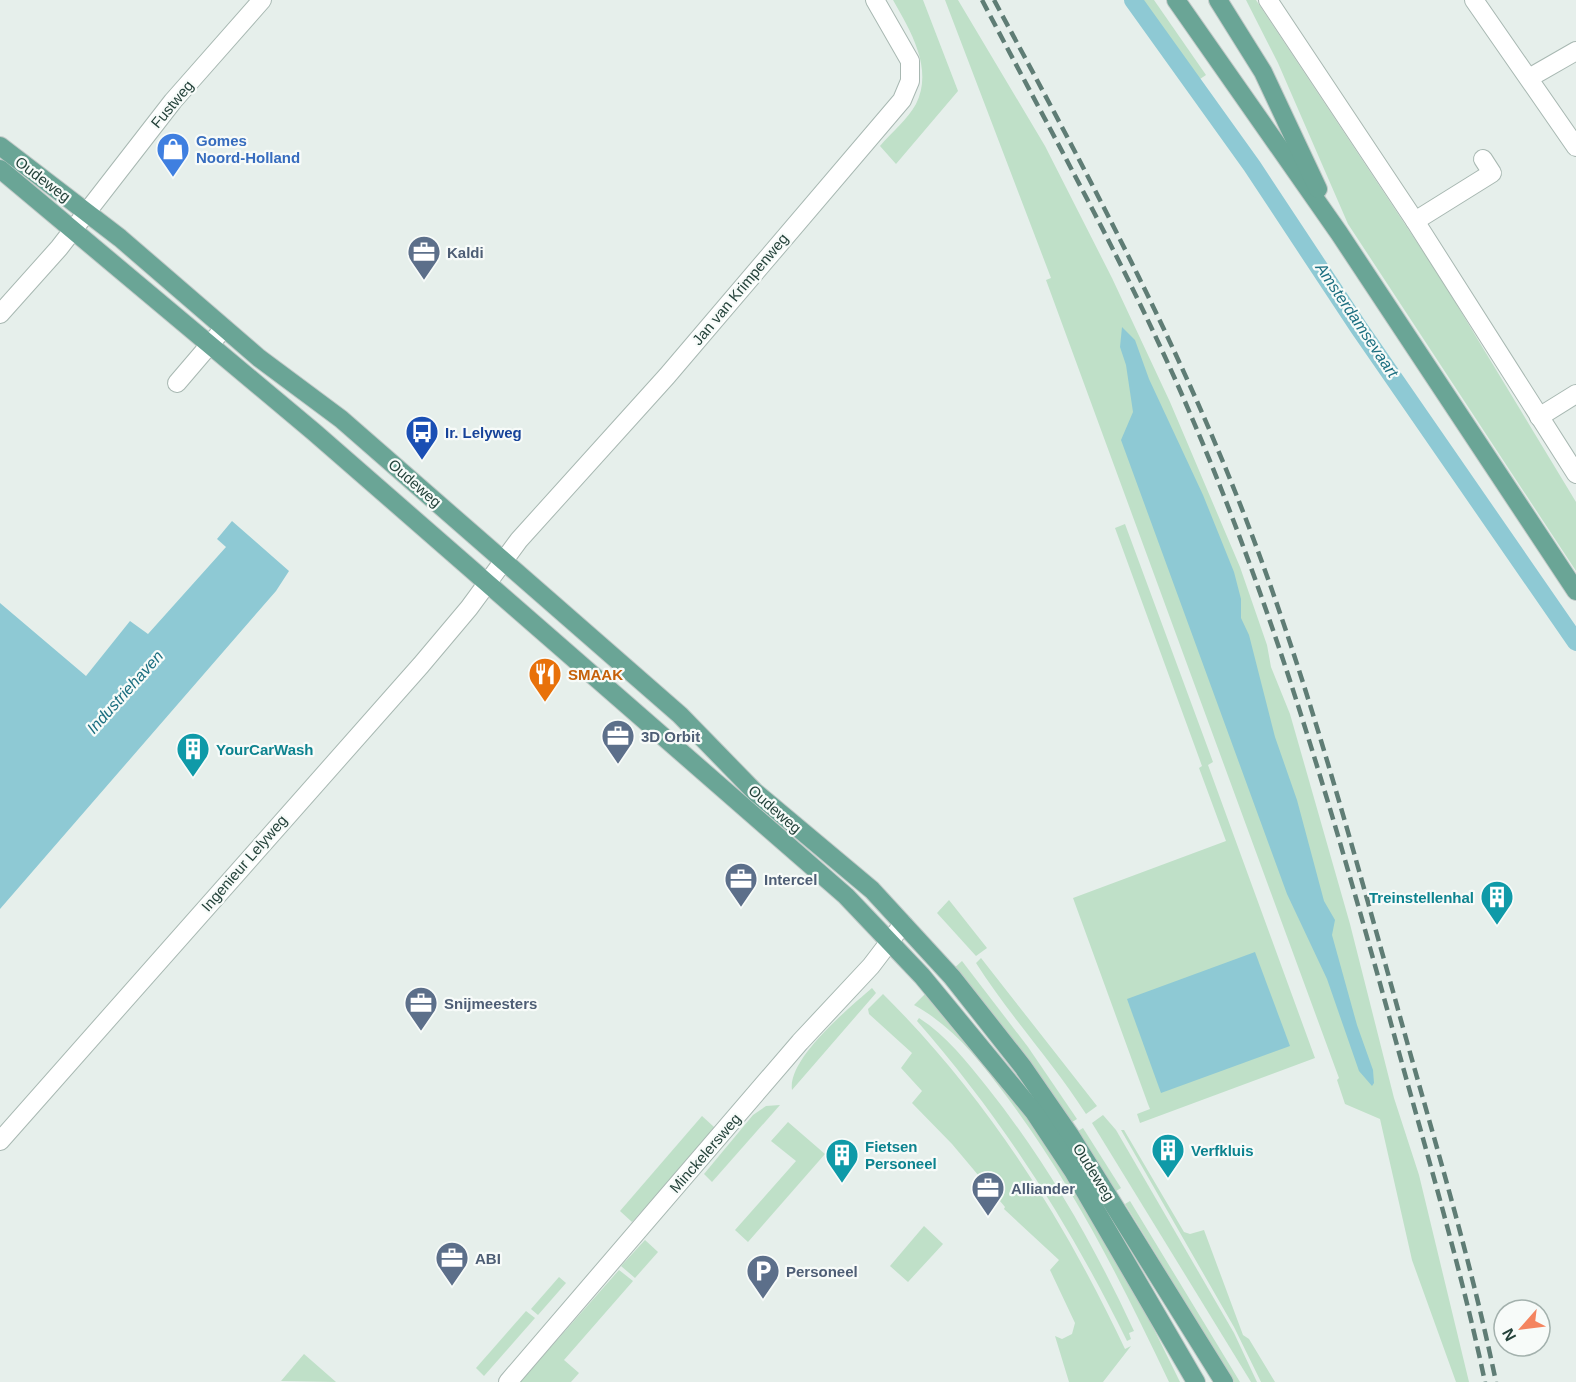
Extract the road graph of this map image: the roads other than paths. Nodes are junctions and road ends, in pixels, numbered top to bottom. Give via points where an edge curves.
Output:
1 (262, 0) edge
2 (875, 0) edge
3 (1176, 0) edge
4 (1218, 0) edge
5 (1268, 0) edge
6 (1474, 0) edge
7 (1576, 51) edge
8 (1529, 78) junction
9 (0, 146) edge
10 (1576, 147) edge
11 (1483, 159) dead end
12 (0, 169) edge
13 (86, 211) junction
14 (1415, 221) junction
15 (72, 228) junction
16 (1339, 233) junction
17 (0, 314) edge
18 (224, 328) junction
19 (209, 345) junction
20 (177, 383) dead end
21 (1576, 394) edge
22 (1539, 417) junction
23 (1576, 474) edge
24 (504, 561) junction
25 (487, 584) junction
26 (1576, 591) edge
27 (903, 924) junction
28 (890, 941) junction
29 (0, 1141) edge
30 (1220, 1379) edge
31 (508, 1382) edge
32 (1196, 1382) edge

1 - 13 street, Fustweg via 173,101
2 - 24 street, Jan van Krimpenweg via 910,61 910,81 902,100
3 - 16 main road
4 - 16 main road via 1263,72
5 - 14 street
6 - 8 street
7 - 8 street
8 - 10 street
9 - 13 main road, Oudeweg
11 - 14 street via 1492,173
12 - 15 main road, Oudeweg
13 - 15 street, Fustweg
13 - 18 main road, Oudeweg
14 - 22 street
15 - 17 street, Fustweg
15 - 19 main road, Oudeweg
16 - 26 main road
18 - 19 street
18 - 24 main road, Oudeweg via 341,419
19 - 20 street
19 - 25 main road, Oudeweg
21 - 22 street
22 - 23 street
24 - 25 street, Jan van Krimpenweg
24 - 27 main road, Oudeweg via 680,715 755,792 855,874
25 - 28 main road, Oudeweg via 753,813
25 - 29 street, Ingenieur Lelyweg via 428,657
27 - 28 street, Minckelersweg
27 - 30 main road, Oudeweg via 989,1023 1052,1106
28 - 31 street, Minckelersweg
28 - 32 main road, Oudeweg via 975,1039 1055,1143

